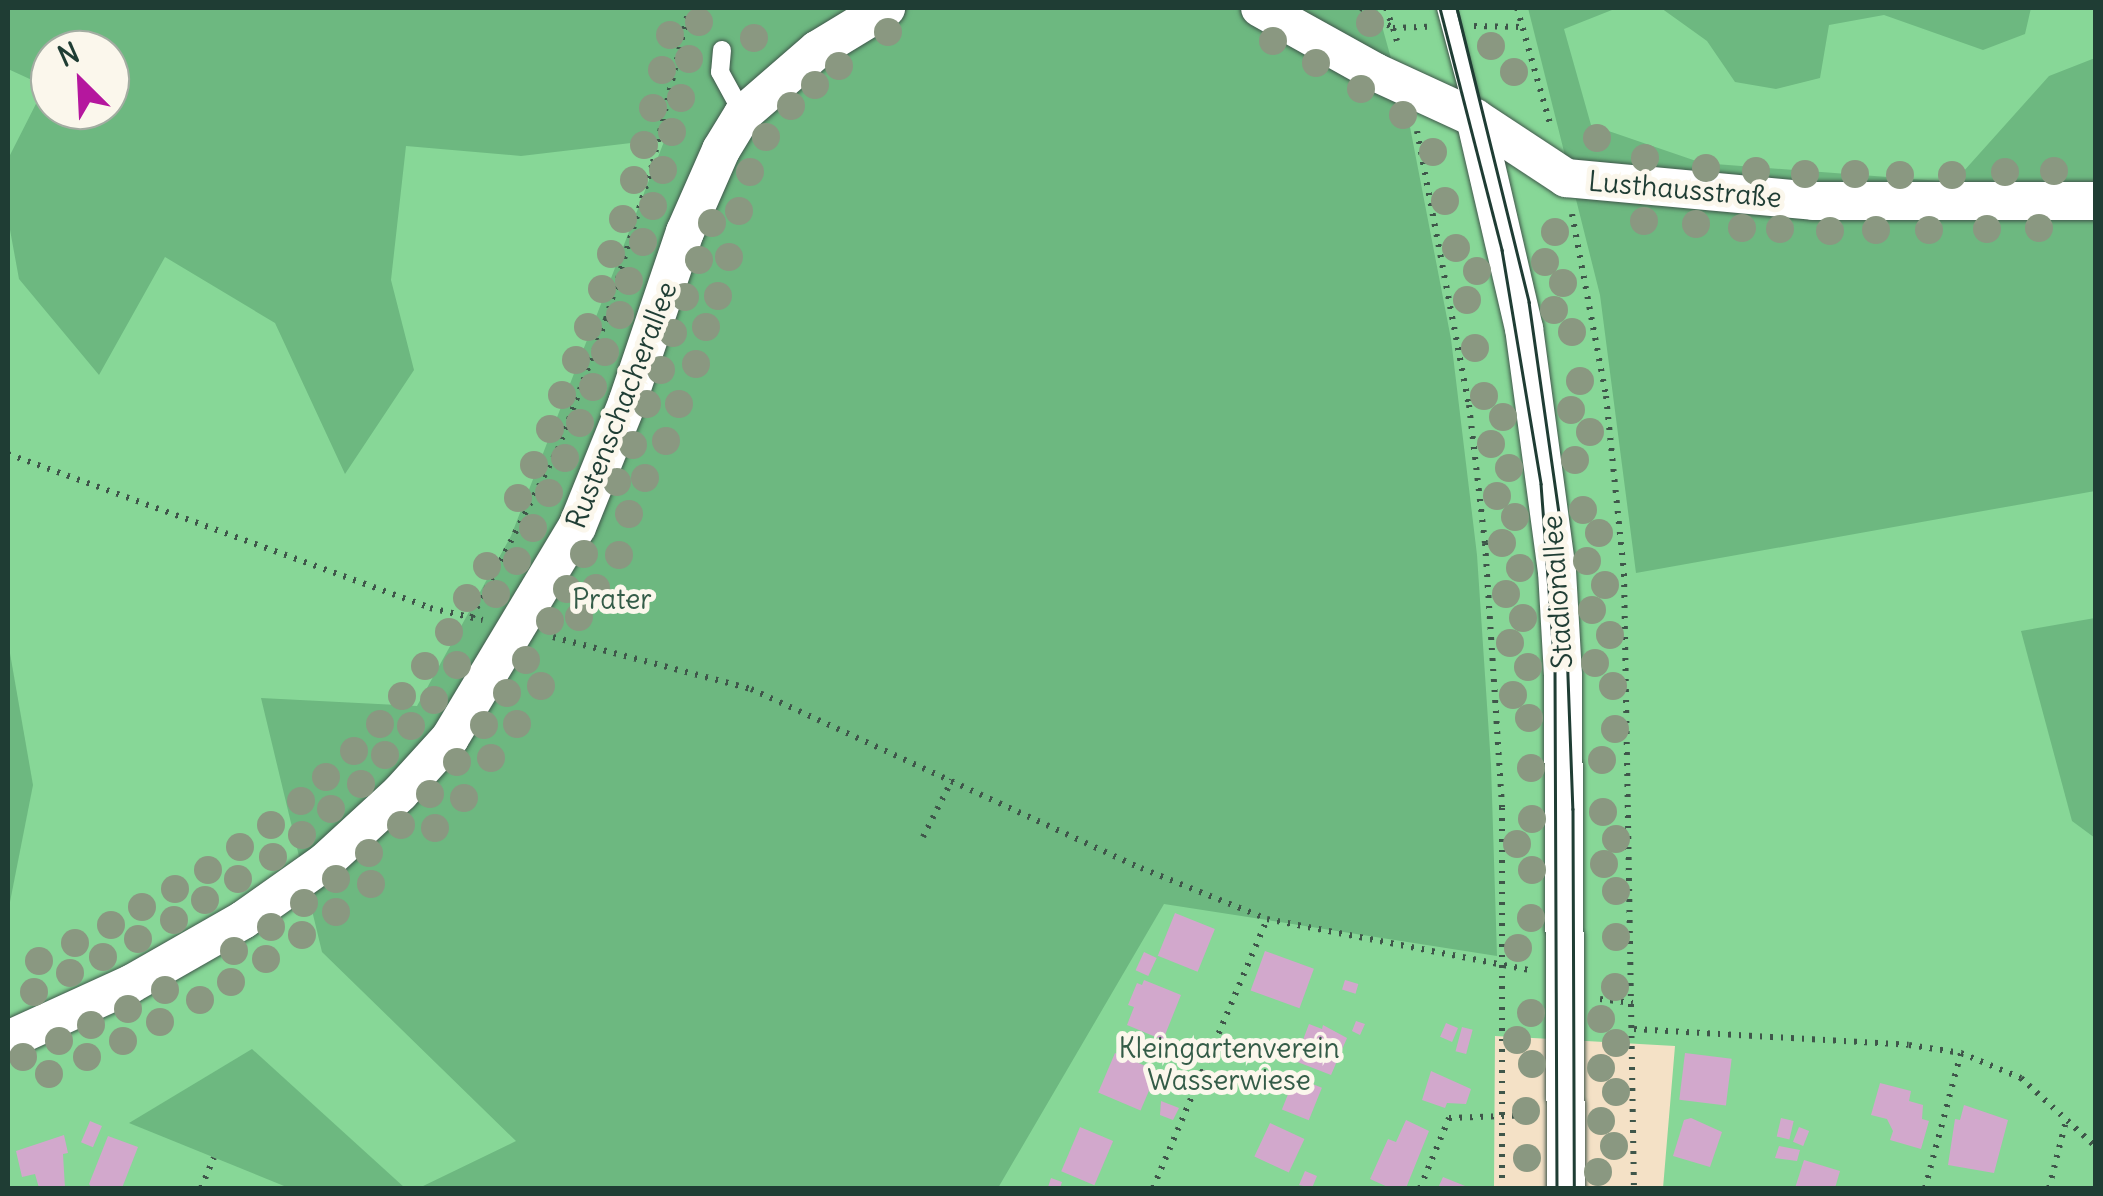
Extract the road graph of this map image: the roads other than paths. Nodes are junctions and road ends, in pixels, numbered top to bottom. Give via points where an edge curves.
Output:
1 (886, 8) edge
2 (1260, 8) edge
3 (1448, 17) edge
4 (722, 50) dead end
5 (743, 114) junction
6 (1475, 118) junction
7 (2096, 201) edge
8 (8, 1040) edge
9 (1566, 1188) edge

1 - 5 street via 817,50
2 - 6 street, Lusthausstraße
3 - 6 lane, Stadionallee
4 - 5 lane via 720,72
5 - 8 street, Rustenschacherallee via 684,232 577,527 450,738 324,862 243,920 131,984
6 - 7 street, Lusthausstraße via 1566,178 1813,201
6 - 9 street, Stadionallee via 1524,328 1548,480 1563,676

